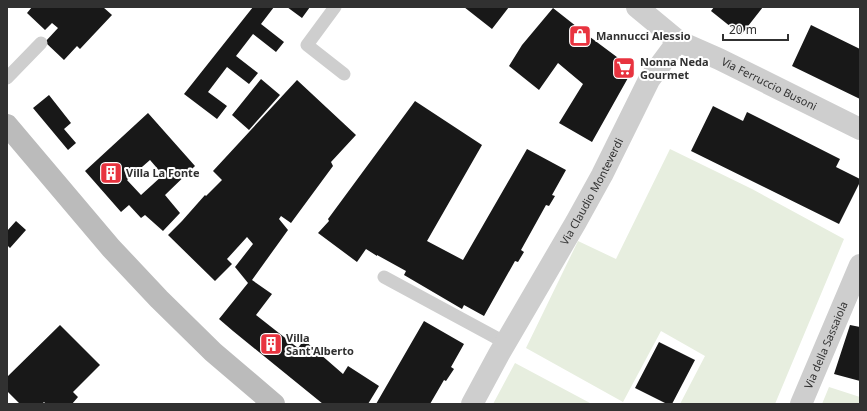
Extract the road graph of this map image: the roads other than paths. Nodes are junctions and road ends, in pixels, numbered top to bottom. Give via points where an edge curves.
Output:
1 (335, 7) edge
2 (637, 7) edge
3 (678, 41) junction
4 (41, 43) dead end
5 (344, 74) dead end
6 (7, 78) edge
7 (7, 126) edge
8 (860, 129) edge
9 (860, 265) edge
10 (384, 277) dead end
11 (506, 343) junction
12 (274, 404) edge
13 (472, 404) edge
14 (801, 404) edge

1 - 5 lane via 307,45
2 - 3 street, Via Ferruccio Busoni
3 - 8 street, Via Ferruccio Busoni
3 - 11 street, Via Claudio Monteverdi via 649,80 602,175
4 - 6 lane
7 - 12 main road via 110,248 153,293 213,352
9 - 14 street, Via della Sassaiola
10 - 11 lane
11 - 13 street, Via Claudio Monteverdi

